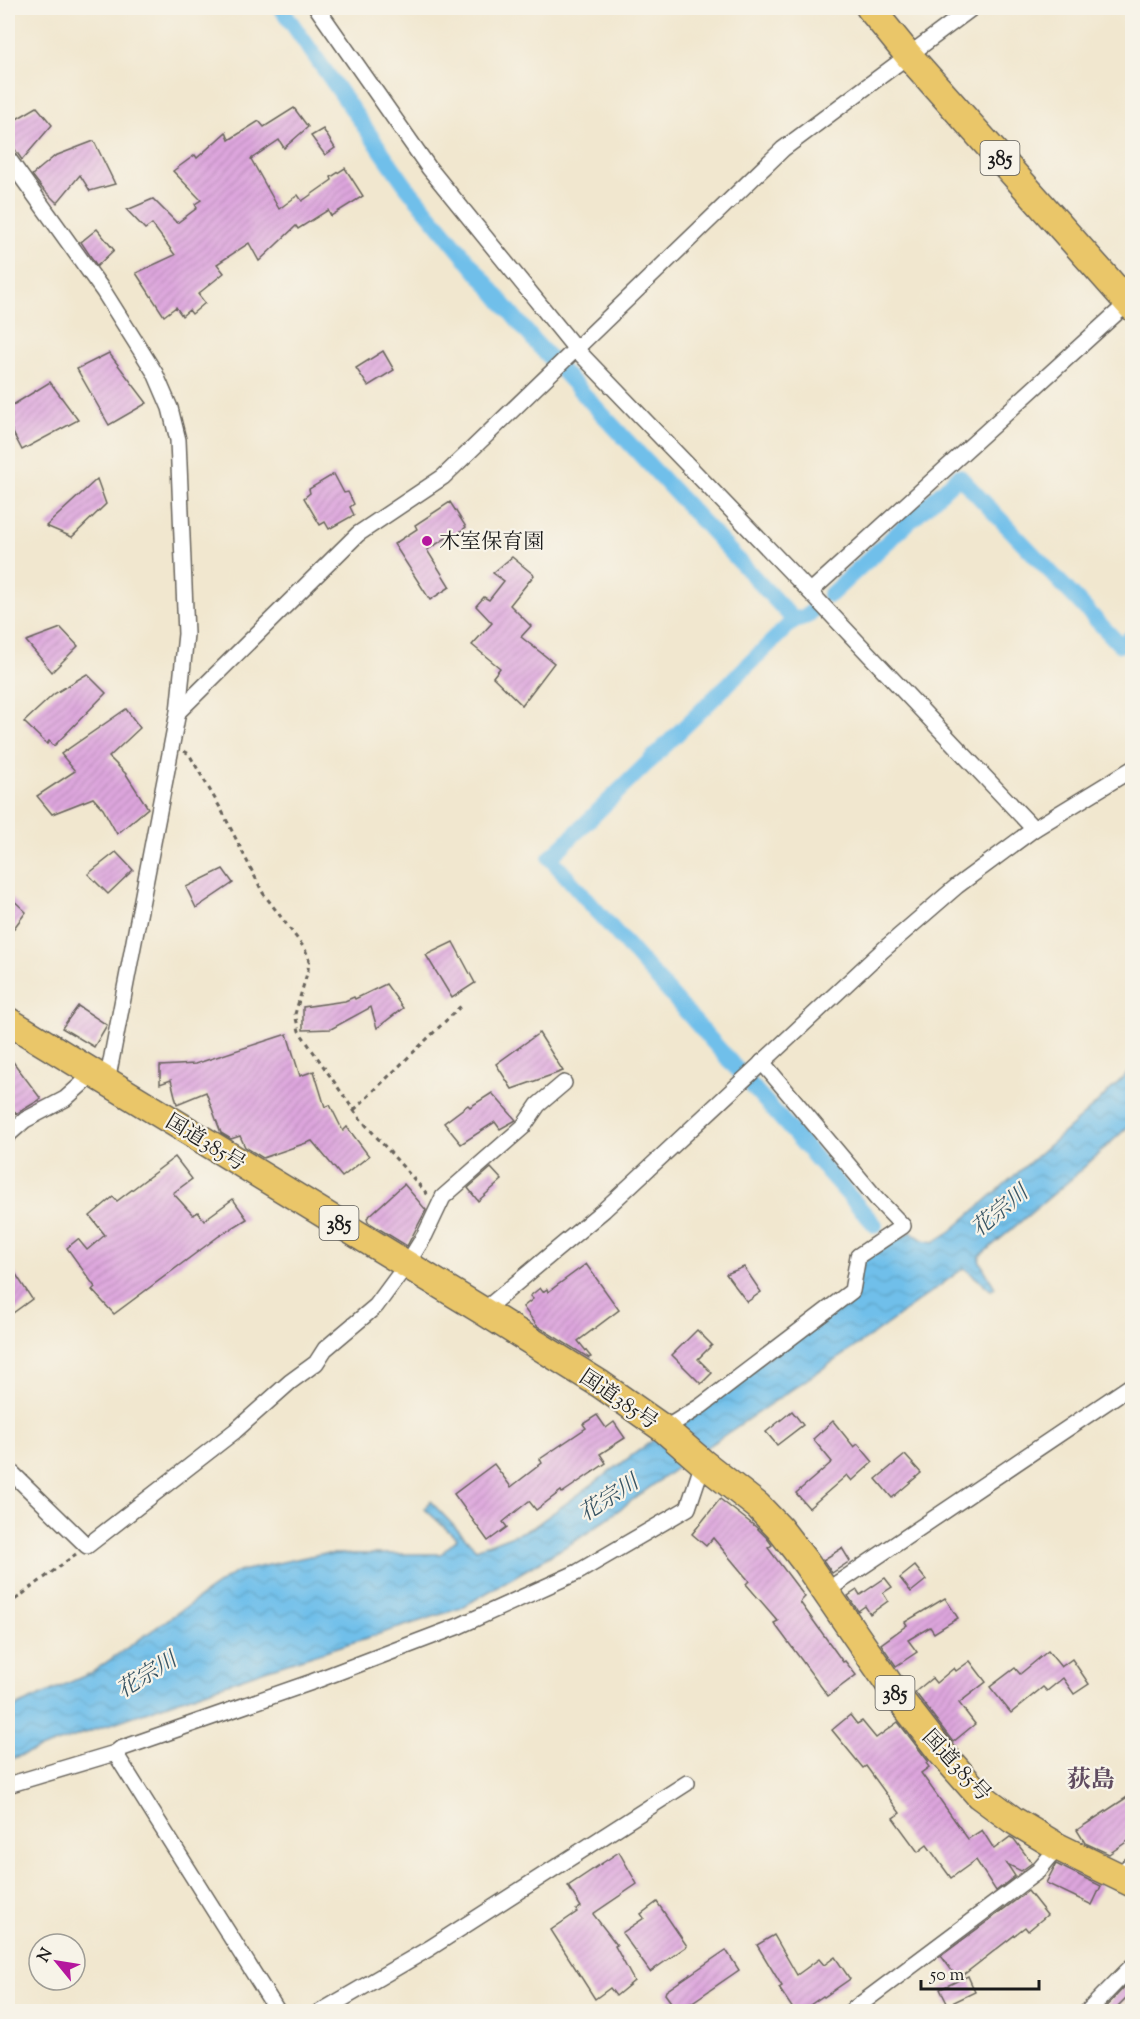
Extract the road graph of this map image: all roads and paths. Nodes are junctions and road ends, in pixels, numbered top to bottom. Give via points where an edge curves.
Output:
1 (317, 8) edge
2 (870, 8) edge
3 (972, 8) edge
4 (909, 56) junction
5 (8, 158) edge
6 (1131, 303) edge
7 (570, 353) junction
8 (810, 592) junction
9 (178, 712) junction
10 (172, 741) junction
11 (1132, 769) edge
12 (1034, 829) junction
13 (463, 1004) dead end
14 (8, 1021) edge
15 (759, 1065) junction
16 (100, 1078) junction
17 (564, 1083) dead end
18 (354, 1110) junction
19 (8, 1135) edge
20 (438, 1205) junction
21 (407, 1264) junction
22 (483, 1311) junction
23 (1132, 1385) edge
24 (665, 1430) junction
25 (700, 1460) junction
26 (8, 1469) edge
27 (87, 1546) junction
28 (826, 1591) junction
29 (8, 1605) edge
30 (116, 1754) junction
31 (687, 1783) dead end
32 (8, 1785) edge
33 (1058, 1846) junction
34 (1127, 1875) edge
35 (1132, 1966) edge
36 (278, 2012) edge
37 (320, 2012) edge
38 (850, 2012) edge
39 (1087, 2012) edge

1 - 7 street via 429,168
2 - 4 highway, 385
3 - 4 street
4 - 6 highway, 385
4 - 7 street via 783,149
5 - 9 street via 104,292 155,373 170,408 178,440 186,634
6 - 8 street
7 - 8 street
7 - 9 street via 443,477 358,534
8 - 12 street
9 - 10 street
10 - 16 street
10 - 18 path via 189,754 263,893 305,949 308,970 295,1014 299,1031
11 - 12 street
12 - 15 street via 957,886
13 - 18 path
14 - 16 highway, 国道385号 / 385
15 - 22 street via 604,1210
15 - 24 street via 903,1226 858,1256 852,1291
16 - 19 street via 25,1119
16 - 21 highway, 国道385号 / 385
17 - 20 street via 538,1105 523,1127
18 - 20 path
20 - 21 street
21 - 22 highway, 国道385号 / 385
21 - 27 street via 376,1306 325,1349 316,1363
22 - 24 highway, 国道385号 / 385
23 - 28 street
24 - 25 highway, 国道385号 / 385
25 - 28 highway, 国道385号 / 385 via 780,1528
25 - 30 street via 688,1508 578,1572 459,1626 120,1749
26 - 27 street
27 - 29 path
28 - 33 highway, 国道385号 / 385 via 896,1694 979,1795
30 - 32 street
30 - 36 street
31 - 37 street via 430,1948
33 - 34 highway, 国道385号 / 385
33 - 38 street via 1038,1871
35 - 39 street

